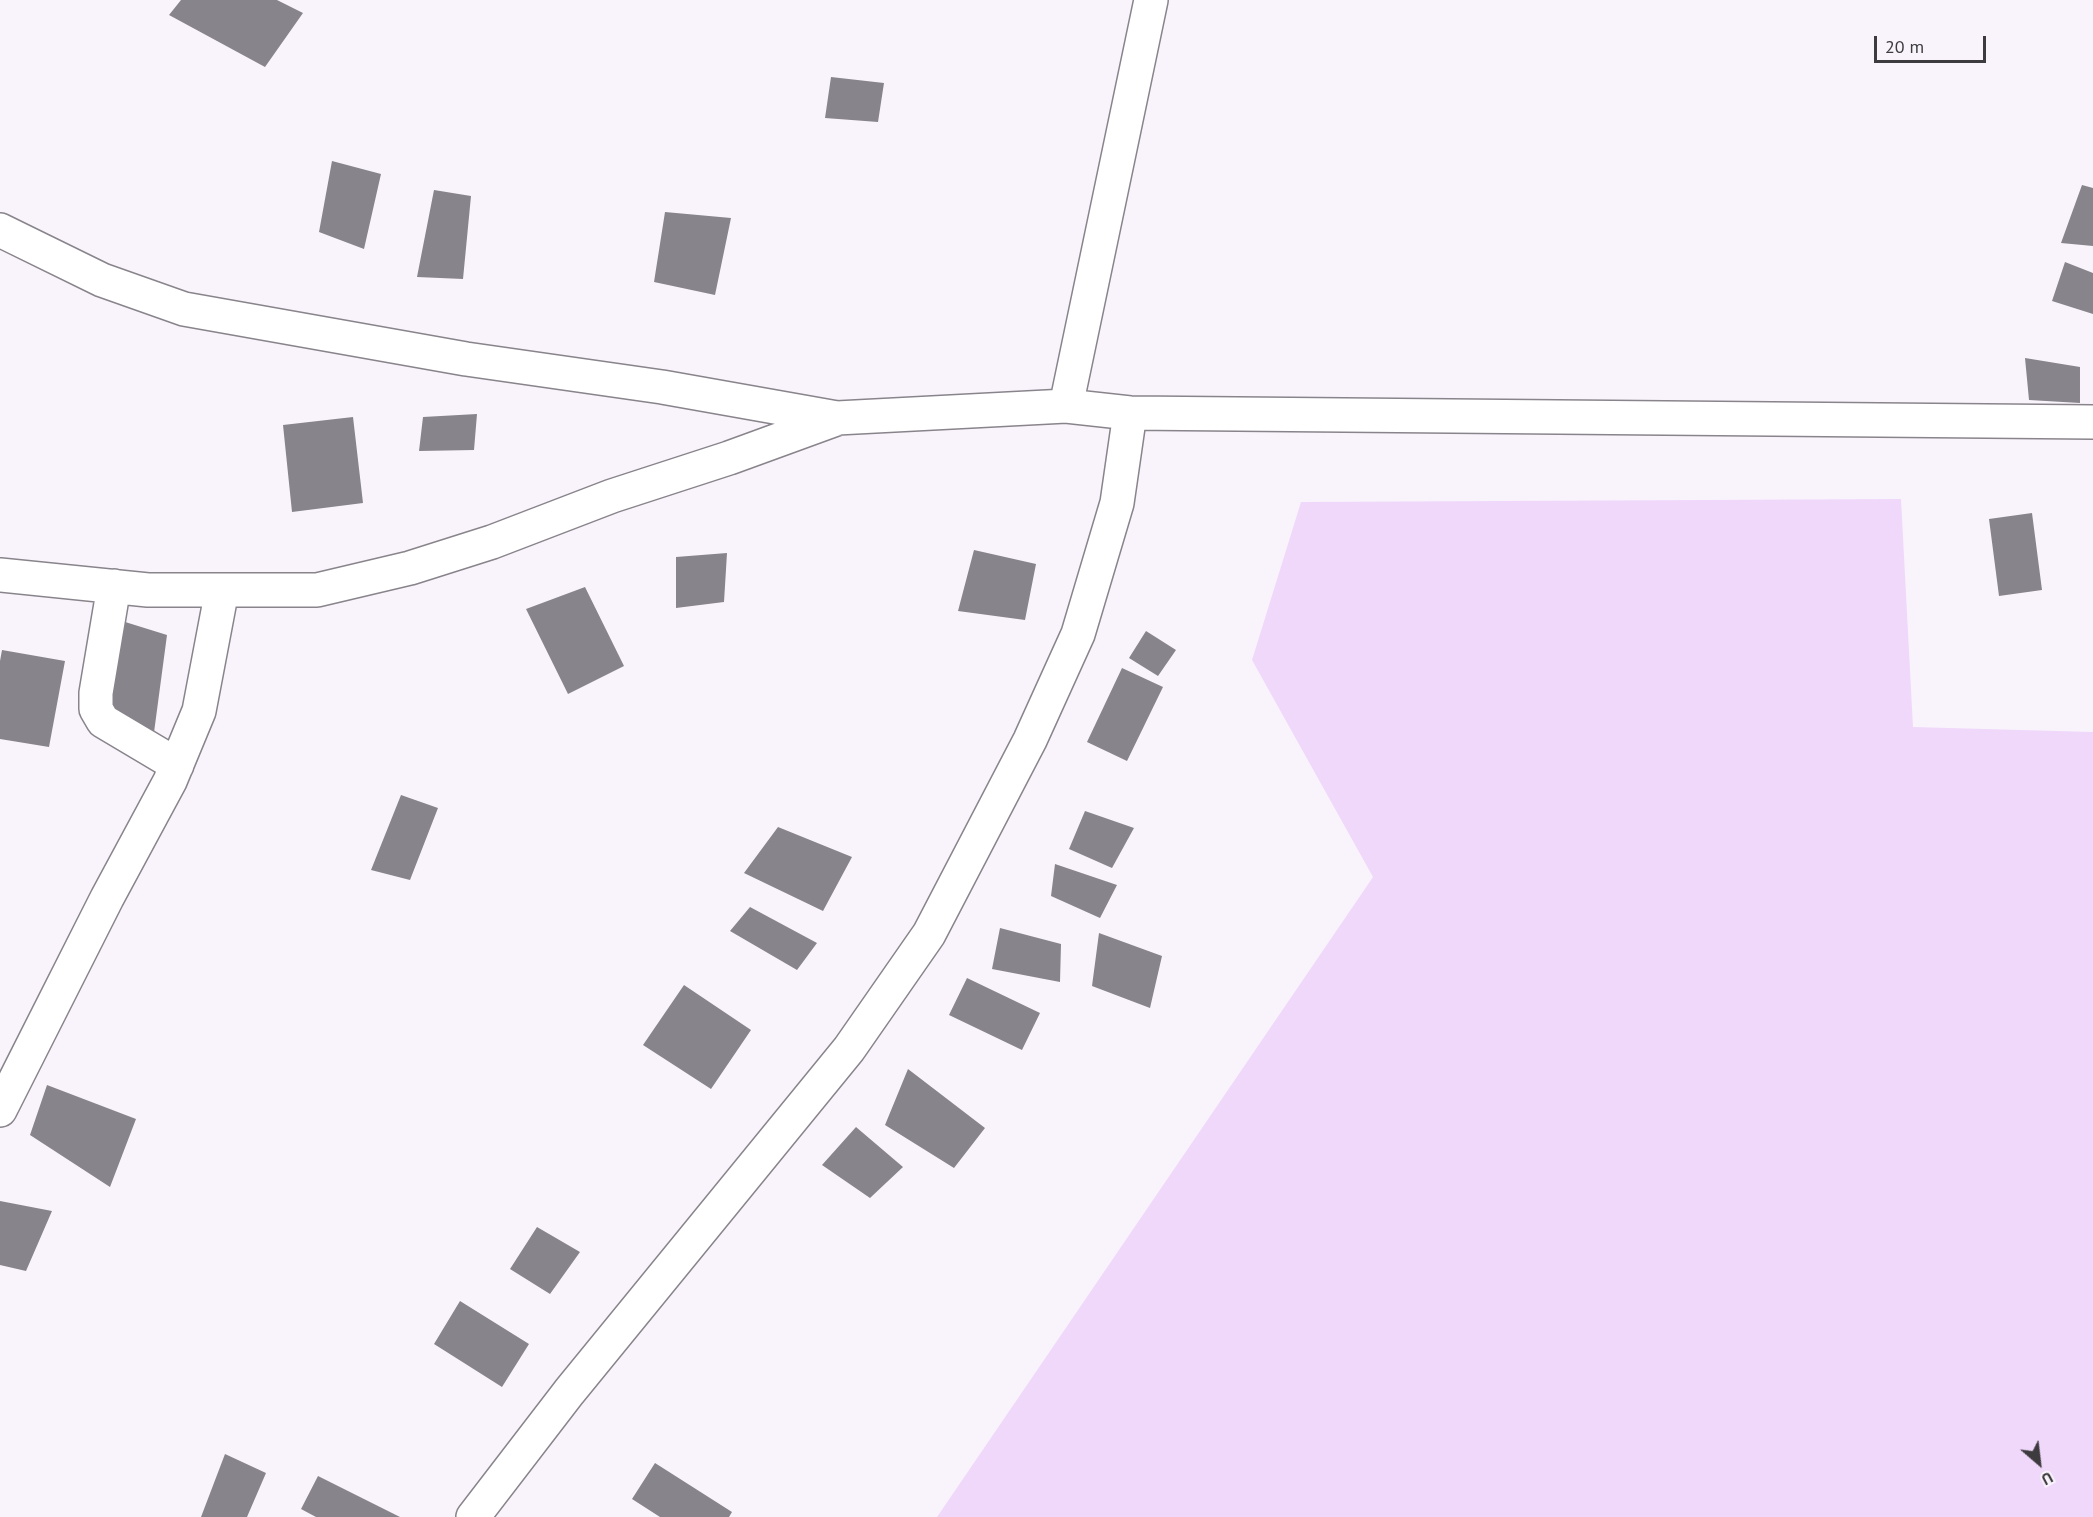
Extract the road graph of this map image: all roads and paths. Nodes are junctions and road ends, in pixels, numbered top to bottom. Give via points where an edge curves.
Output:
1 (1151, 0) edge
2 (0, 230) edge
3 (1066, 406) junction
4 (1130, 413) junction
5 (837, 418) junction
6 (2093, 422) edge
7 (0, 575) edge
8 (114, 586) junction
9 (222, 590) junction
10 (177, 765) junction
11 (0, 1110) edge
12 (473, 1517) edge

1 - 3 street
2 - 5 street via 102,280 184,309
3 - 4 street
3 - 5 street
4 - 6 street
4 - 12 street via 1117,503 1078,634 1030,740 929,934 849,1049 569,1392
5 - 9 street via 410,568 317,590
7 - 8 street
8 - 9 street
8 - 10 street via 96,709 103,721
9 - 10 street via 199,711
10 - 11 street

